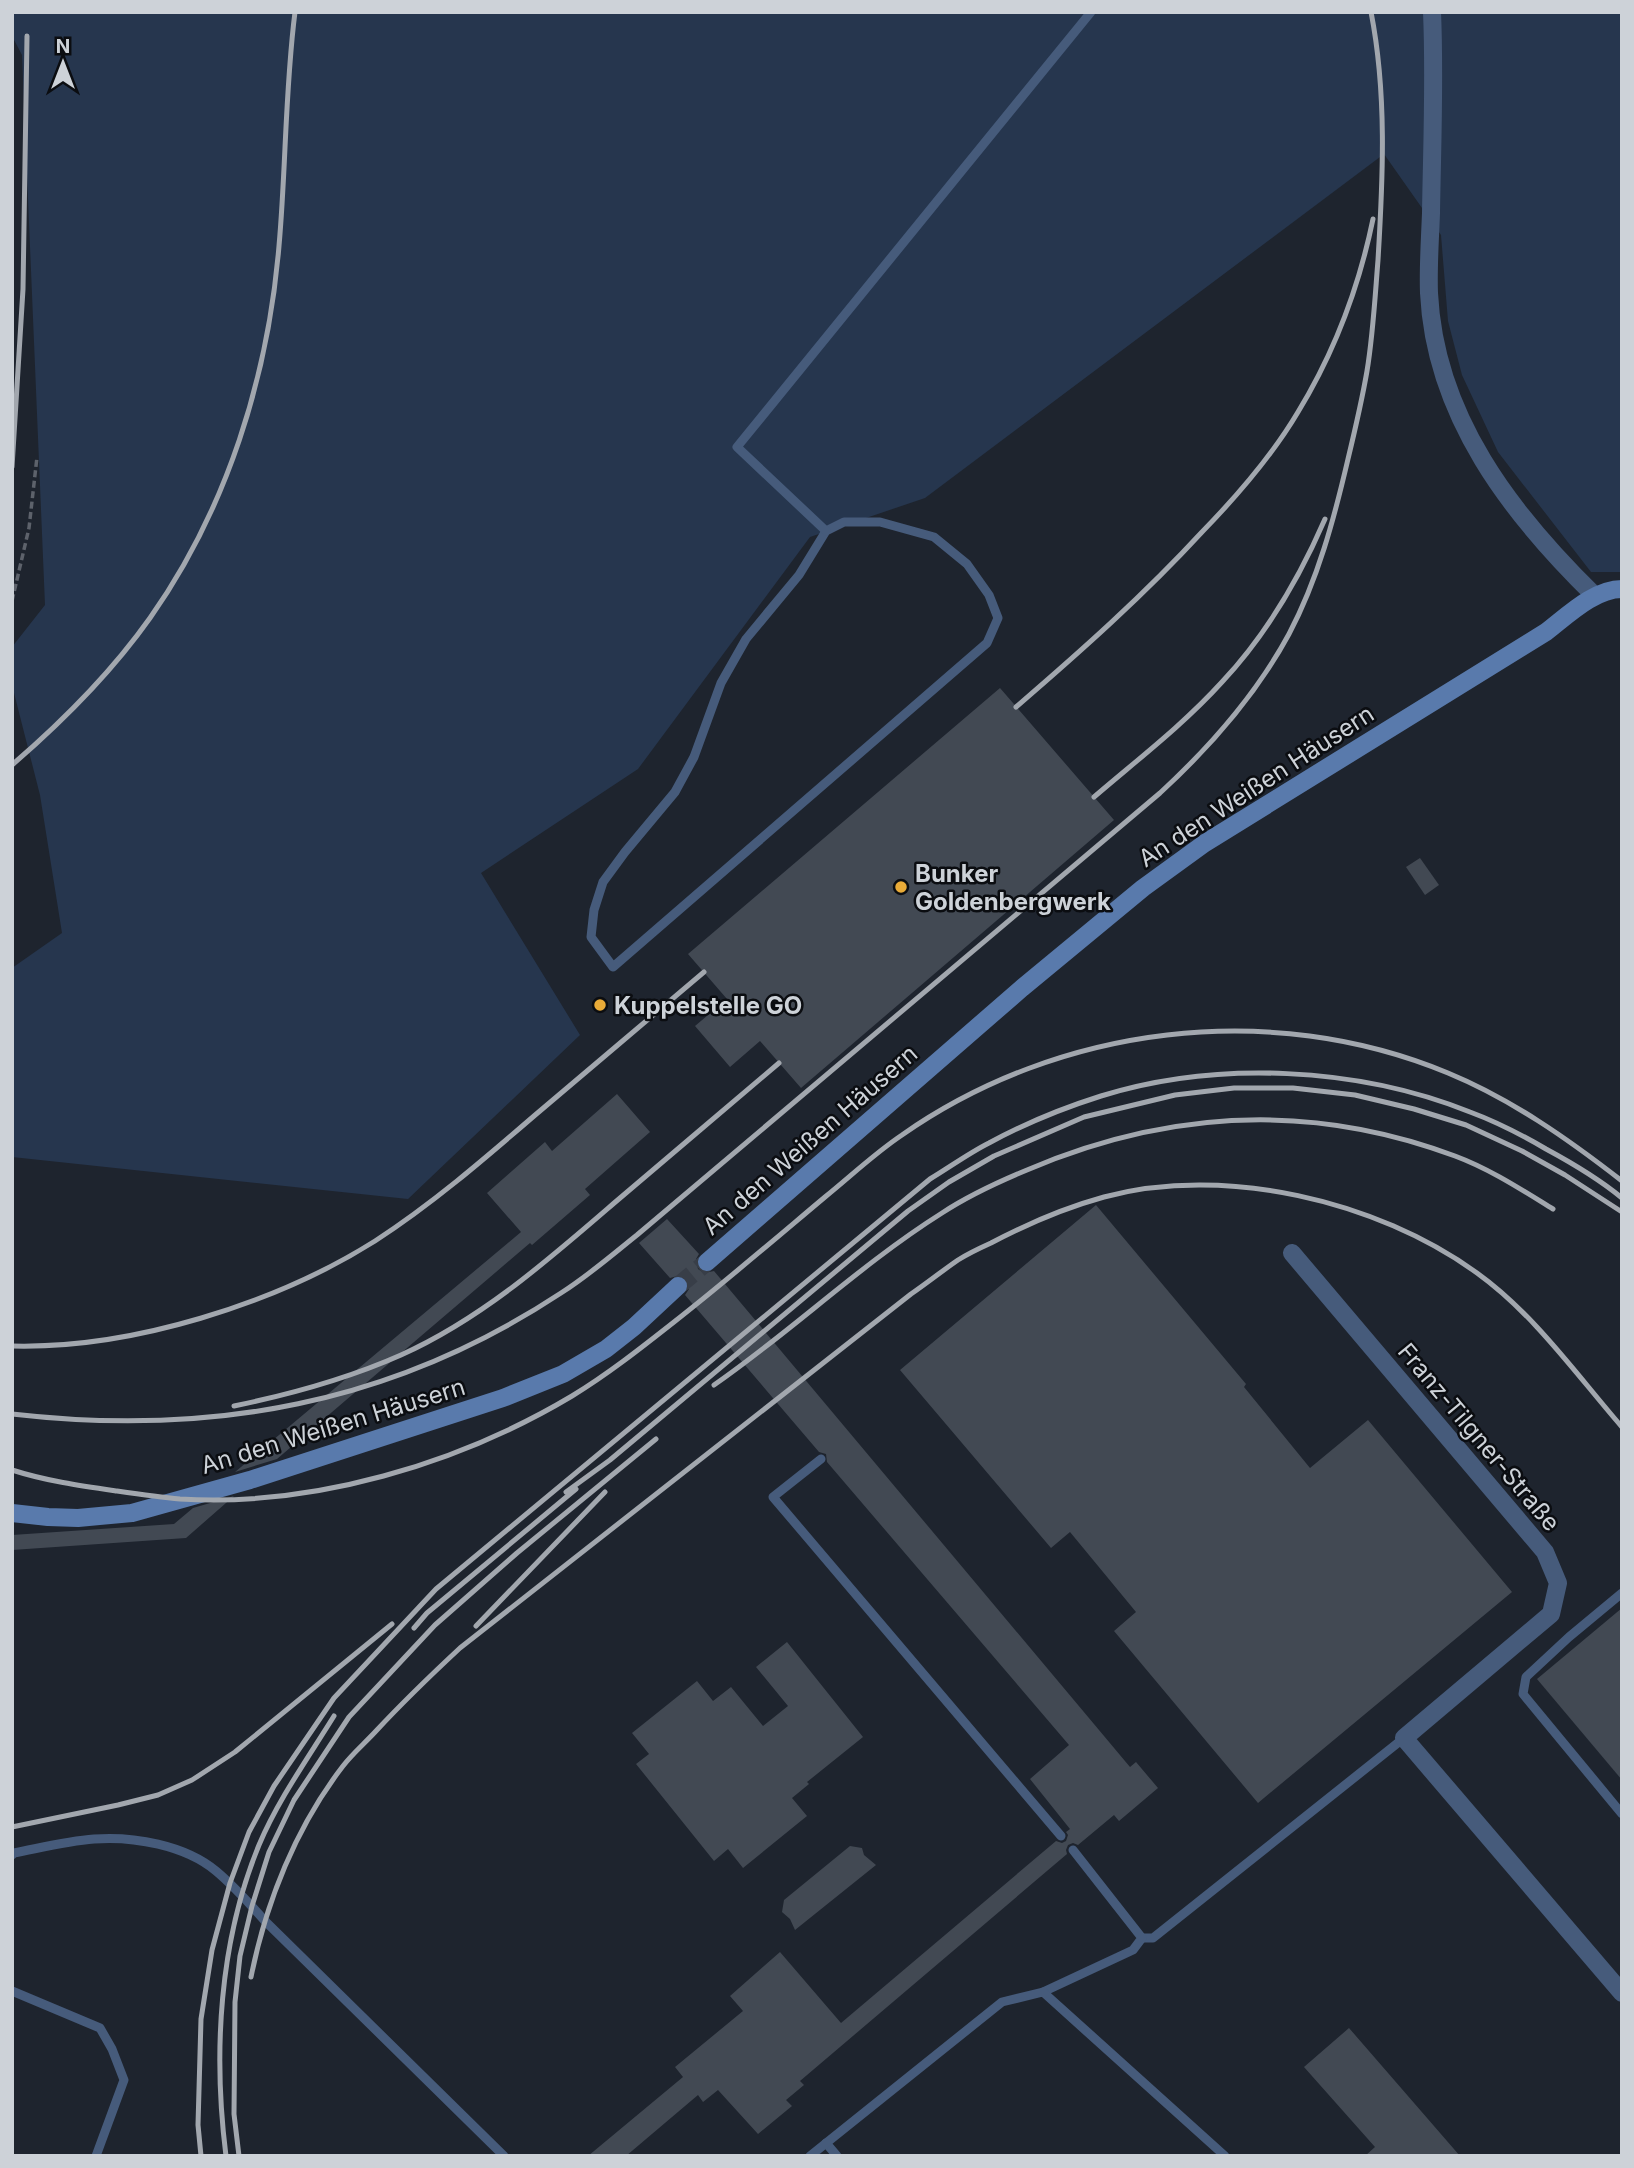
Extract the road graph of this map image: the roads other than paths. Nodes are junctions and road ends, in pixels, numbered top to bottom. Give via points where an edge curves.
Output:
1 (1091, 12) edge
2 (1432, 12) edge
3 (826, 531) junction
4 (1622, 589) edge
5 (1595, 596) junction
6 (1292, 1253) dead end
7 (707, 1262) tunnel mouth
8 (678, 1286) tunnel mouth
9 (821, 1459) dead end
10 (12, 1513) edge
11 (1622, 1593) edge
12 (1404, 1738) junction
13 (1622, 1814) edge
14 (1061, 1836) dead end
15 (1073, 1850) dead end
16 (12, 1855) edge
17 (1142, 1938) junction
18 (12, 1991) edge
19 (1042, 1992) junction
20 (1622, 1993) edge
21 (826, 2143) junction
22 (96, 2156) edge
23 (504, 2156) edge
24 (810, 2156) edge
25 (837, 2156) edge
26 (1225, 2156) edge

1 - 3 lane via 737,447
2 - 5 street via 1429,293 1435,342 1448,388 1495,481 1561,563
3 - 3 lane via 844,522 880,522 934,537 967,564 989,594 998,618 987,643 613,967 591,937 603,882 675,792 694,757 721,683 746,639 799,575
4 - 5 street
5 - 7 street, An den Weißen Häusern via 1546,632 1215,837 1143,888
6 - 12 street, Franz-Tilgner-Straße via 1545,1552 1558,1583 1551,1614
8 - 10 street, An den Weißen Häusern via 606,1349 563,1374 503,1398 132,1513 78,1518
9 - 14 lane via 773,1497
11 - 13 lane via 1526,1678 1523,1694
12 - 17 lane via 1153,1938
12 - 20 street
15 - 17 lane
16 - 23 lane via 93,1839 121,1839 146,1842 202,1861 230,1883
17 - 19 lane via 1133,1950
18 - 22 lane via 100,2028 112,2049 124,2080
19 - 21 lane via 1002,2002
19 - 26 lane
21 - 24 lane
21 - 25 lane

